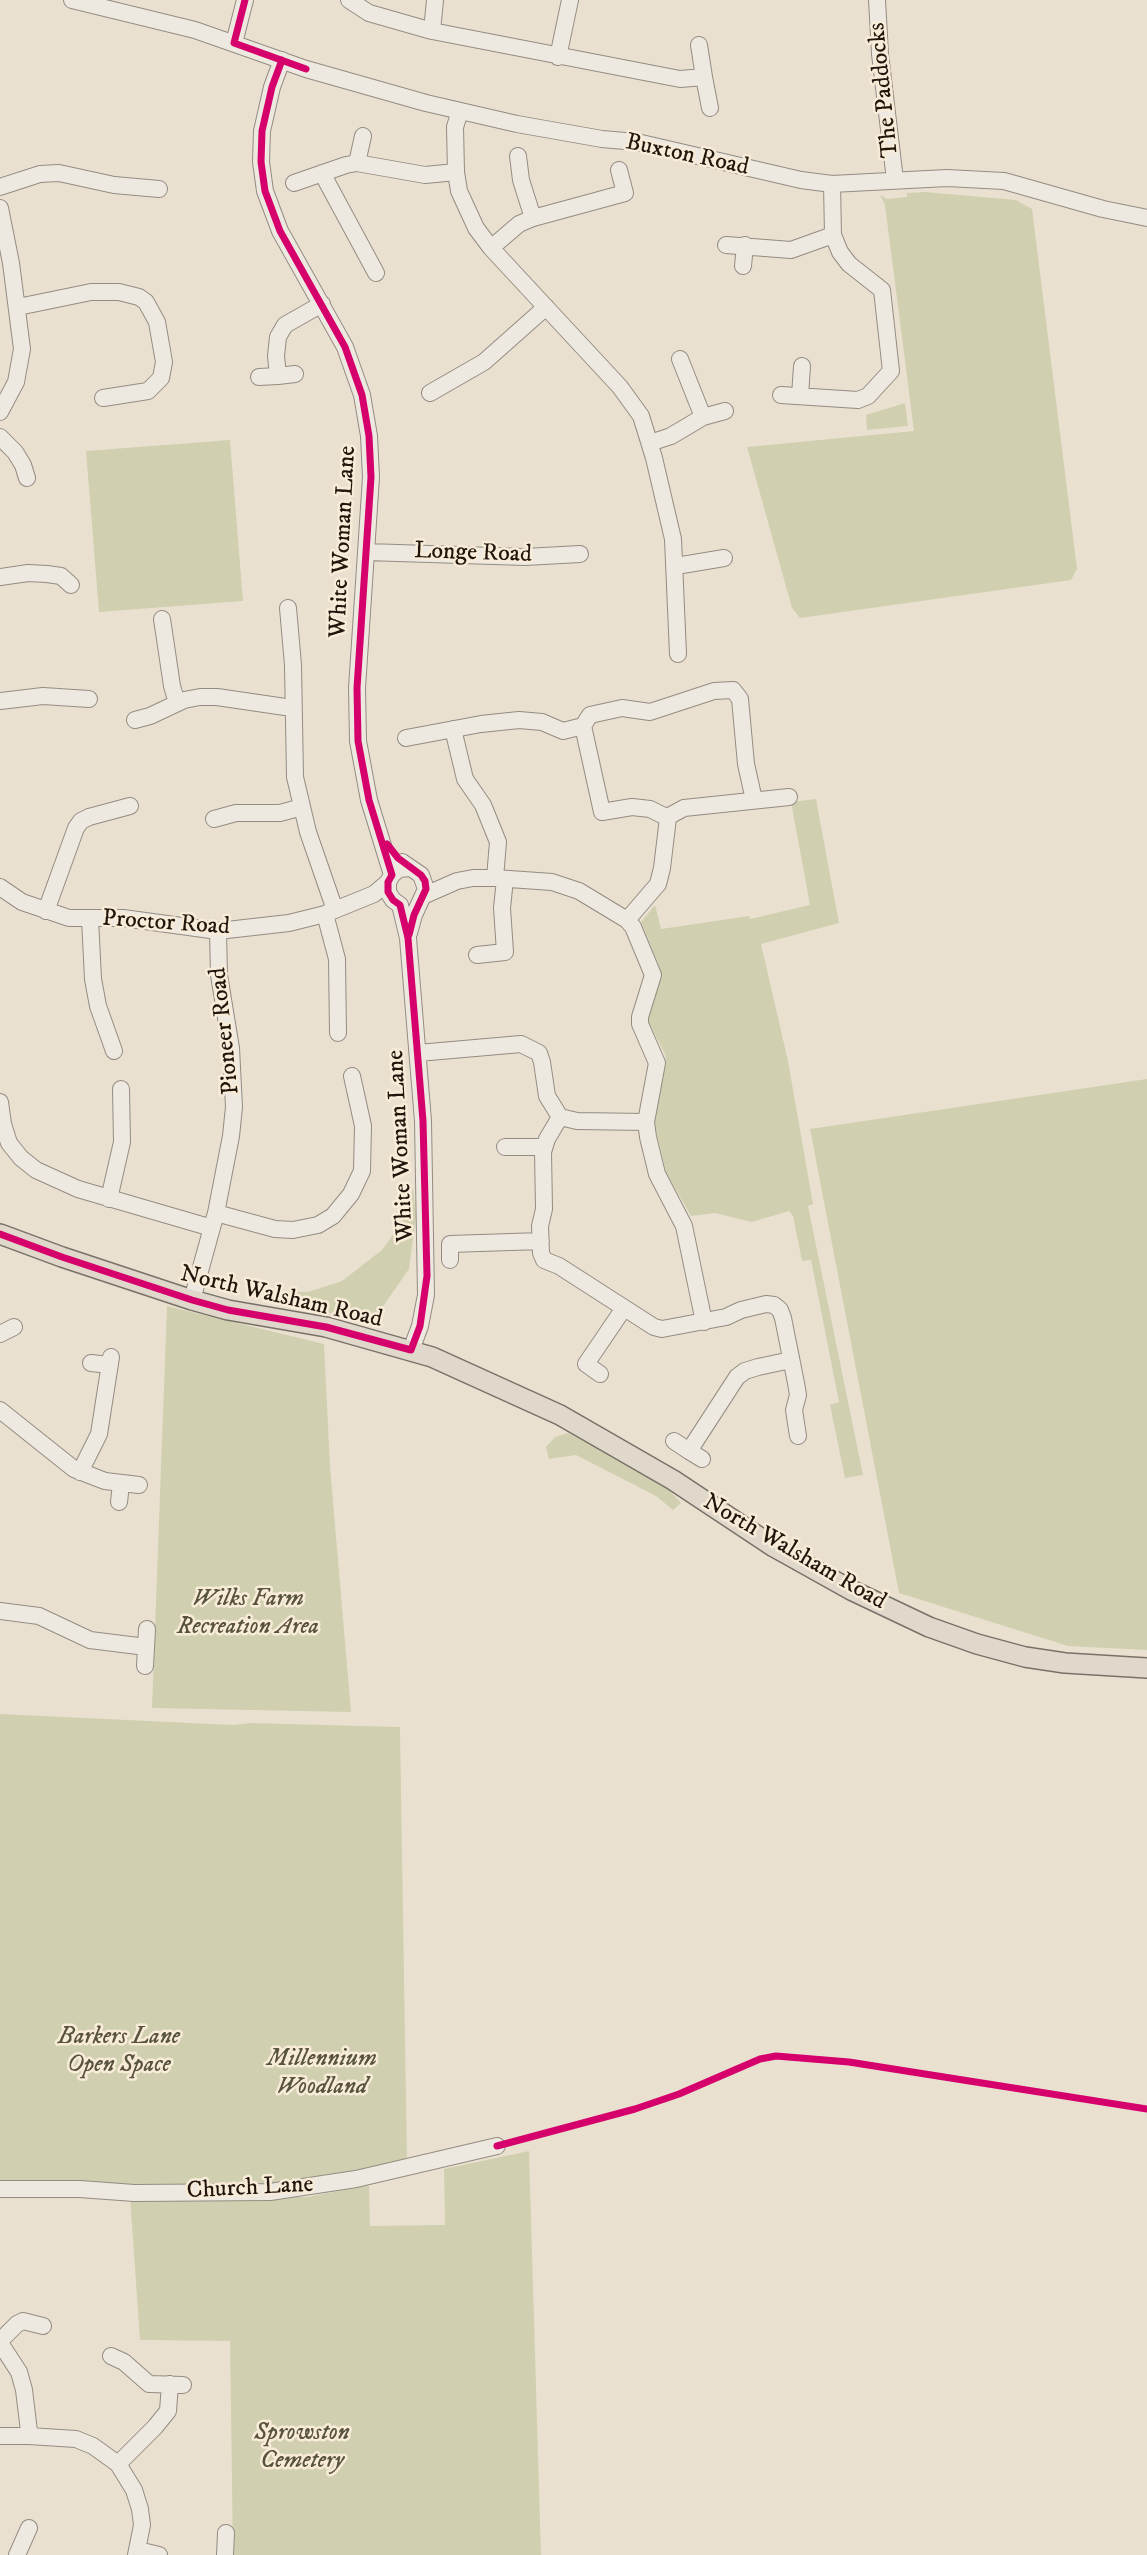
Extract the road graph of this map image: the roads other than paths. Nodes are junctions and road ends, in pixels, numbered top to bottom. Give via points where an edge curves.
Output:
1 (72, 0) edge
2 (245, 0) edge
3 (349, 0) edge
4 (435, 0) edge
5 (570, 0) edge
6 (877, 0) edge
7 (432, 31) junction
8 (234, 43) junction
9 (699, 45) dead end
10 (558, 57) junction
11 (282, 60) junction
12 (704, 78) junction
13 (710, 108) dead end
14 (460, 111) junction
15 (363, 136) dead end
16 (513, 162) dead end
17 (357, 163) junction
18 (619, 170) dead end
19 (456, 172) junction
20 (322, 173) junction
21 (895, 180) junction
22 (294, 183) dead end
23 (832, 184) junction
24 (0, 187) edge
25 (159, 189) dead end
26 (0, 208) edge
27 (533, 218) junction
28 (1147, 218) edge
29 (833, 235) junction
30 (726, 245) dead end
31 (745, 245) junction
32 (491, 248) junction
33 (743, 266) dead end
34 (376, 273) dead end
35 (322, 303) junction
36 (18, 307) junction
37 (546, 307) junction
38 (680, 359) dead end
39 (802, 366) dead end
40 (295, 374) dead end
41 (278, 376) junction
42 (259, 377) dead end
43 (436, 384) dead end
44 (780, 396) dead end
45 (800, 396) junction
46 (109, 402) dead end
47 (725, 411) dead end
48 (0, 412) edge
49 (703, 417) junction
50 (0, 437) edge
51 (650, 443) junction
52 (27, 478) dead end
53 (366, 552) junction
54 (580, 554) dead end
55 (724, 558) dead end
56 (676, 566) junction
57 (0, 577) edge
58 (63, 584) dead end
59 (288, 608) dead end
60 (162, 619) dead end
61 (673, 648) dead end
62 (79, 692) dead end
63 (0, 701) edge
64 (177, 703) junction
65 (292, 708) junction
66 (146, 722) dead end
67 (583, 726) junction
68 (453, 729) junction
69 (406, 738) dead end
70 (789, 797) dead end
71 (754, 800) junction
72 (302, 807) junction
73 (120, 813) dead end
74 (668, 818) junction
75 (214, 819) dead end
76 (382, 839) junction
77 (416, 871) junction
78 (390, 878) junction
79 (500, 878) junction
80 (457, 881) junction
81 (2, 892) edge
82 (422, 899) junction
83 (396, 903) junction
84 (336, 910) junction
85 (46, 911) junction
86 (90, 919) junction
87 (627, 919) junction
88 (218, 931) junction
89 (408, 938) junction
90 (477, 955) dead end
91 (342, 1022) dead end
92 (106, 1043) dead end
93 (418, 1053) junction
94 (358, 1084) dead end
95 (117, 1097) dead end
96 (0, 1102) edge
97 (560, 1116) junction
98 (646, 1122) junction
99 (505, 1147) dead end
100 (544, 1147) junction
101 (109, 1199) junction
102 (214, 1221) junction
103 (0, 1225) edge
104 (0, 1234) edge
105 (541, 1241) junction
106 (450, 1244) dead end
107 (62, 1257) junction
108 (192, 1300) junction
109 (624, 1308) junction
110 (704, 1322) junction
111 (411, 1350) junction
112 (791, 1360) junction
113 (91, 1363) dead end
114 (600, 1374) dead end
115 (0, 1410) edge
116 (792, 1426) dead end
117 (674, 1441) dead end
118 (80, 1472) junction
119 (121, 1484) junction
120 (139, 1485) dead end
121 (119, 1502) dead end
122 (0, 1611) edge
123 (147, 1629) dead end
124 (146, 1647) junction
125 (145, 1666) dead end
126 (1147, 1668) edge
127 (497, 2147) dead end
128 (0, 2189) edge
129 (43, 2326) dead end
130 (0, 2342) edge
131 (111, 2356) dead end
132 (0, 2436) edge
133 (29, 2436) junction
134 (118, 2463) junction
135 (29, 2528) dead end
136 (226, 2533) dead end
137 (137, 2552) edge
138 (17, 2555) edge
139 (159, 2555) edge
140 (225, 2555) edge

1 - 8 street, Buxton Road
2 - 8 street
3 - 7 street via 369,13
4 - 7 street
5 - 10 street
6 - 21 street, The Paddocks
7 - 10 street
8 - 11 street, Buxton Road
9 - 12 street
10 - 12 street via 680,79
11 - 14 street, Buxton Road
11 - 35 street, White Woman Lane via 262,131 265,191 280,231
12 - 13 street
14 - 19 street
14 - 23 street, Buxton Road via 637,142 763,173
15 - 17 street
16 - 27 street
17 - 19 street via 425,175
17 - 20 street
18 - 27 street via 627,200
19 - 32 street via 466,209
20 - 22 street
20 - 34 street
21 - 23 street, Buxton Road
21 - 28 street, Buxton Road via 1004,181
23 - 29 street
24 - 25 street via 59,173 129,180
26 - 36 street
27 - 32 street
29 - 31 street via 791,250
29 - 45 street via 849,264 882,290 891,371 868,397 859,400
30 - 31 street
31 - 33 street
32 - 37 street
35 - 41 street via 285,325 278,337
35 - 53 street, White Woman Lane via 348,354 367,421 371,477
36 - 46 street via 91,292 119,292 146,302 157,322 164,371 148,391
36 - 48 street via 20,367
37 - 43 street via 484,362
37 - 51 street via 634,404
38 - 49 street
39 - 45 street
40 - 41 street
41 - 42 street
44 - 45 street
47 - 49 street
49 - 51 street
50 - 52 street via 9,457 23,465
51 - 56 street via 668,509
53 - 54 street, Longe Road via 525,557
53 - 76 street, White Woman Lane via 357,667 358,741
55 - 56 street
56 - 61 street
57 - 58 street via 28,573
59 - 65 street via 283,630 293,665
60 - 64 street via 171,635 172,687
62 - 63 street
64 - 65 street via 217,697
64 - 66 street
65 - 72 street via 295,777
67 - 68 street via 563,731 542,722 519,720
67 - 71 street via 596,713 622,708 650,712 714,691 733,690 740,699
67 - 74 street via 602,813 632,807
68 - 69 street
68 - 79 street via 465,779 483,805 498,842
70 - 71 street
71 - 74 street via 684,808
72 - 75 street
72 - 84 street
73 - 85 street via 77,818
74 - 87 street via 658,884
76 - 77 street, White Woman Lane
76 - 78 street, White Woman Lane
77 - 78 street via 399,869
77 - 80 street
77 - 82 street, White Woman Lane via 426,889
78 - 83 street, White Woman Lane via 388,892
78 - 84 street, Proctor Road via 374,894
79 - 80 street
79 - 87 street via 564,885
79 - 90 street via 512,952
80 - 82 street
81 - 85 street, Proctor Road
82 - 83 street via 410,906
82 - 89 street, White Woman Lane
83 - 84 street, Proctor Road via 381,900
83 - 89 street, White Woman Lane
84 - 88 street, Proctor Road via 278,925
84 - 91 street
85 - 86 street, Proctor Road
86 - 88 street, Proctor Road via 133,919
86 - 92 street, Proctor Road via 93,979
87 - 98 street via 653,975 640,1017 657,1063
88 - 102 street, Pioneer Road via 219,975 232,1054 233,1107
89 - 93 street, White Woman Lane
93 - 97 street via 532,1043 542,1062 547,1096
93 - 111 street, White Woman Lane via 427,1276 421,1326
94 - 102 street via 362,1171 333,1216 318,1225 293,1230
95 - 101 street via 122,1142
96 - 101 street via 9,1143 21,1158 59,1182
97 - 98 street via 577,1121
97 - 100 street
98 - 110 street via 657,1174 684,1226
99 - 100 street
100 - 105 street
101 - 102 street
102 - 108 street, Pioneer Road
103 - 107 main road, North Walsham Road
104 - 107 main road, North Walsham Road
105 - 106 street
105 - 109 street via 544,1259
107 - 108 main road, North Walsham Road
108 - 111 main road, North Walsham Road via 326,1327
109 - 110 street via 662,1329
109 - 114 street via 579,1360
110 - 112 street via 774,1305 783,1318
111 - 126 main road, North Walsham Road via 560,1415 850,1590 929,1627 1025,1657
112 - 116 street via 798,1395
112 - 117 street via 737,1377 696,1455
113 - 118 street via 110,1361 99,1434
115 - 118 street
118 - 119 street
119 - 120 street
119 - 121 street
122 - 124 street via 39,1616 90,1640
123 - 124 street
124 - 125 street
127 - 128 street, Church Lane via 356,2179 270,2192
129 - 130 street via 23,2321
130 - 133 street via 19,2372
131 - 134 street via 149,2384 177,2384 167,2411
132 - 133 street
133 - 134 street via 76,2439
134 - 137 street via 140,2508
135 - 138 street
136 - 140 street
137 - 139 street

